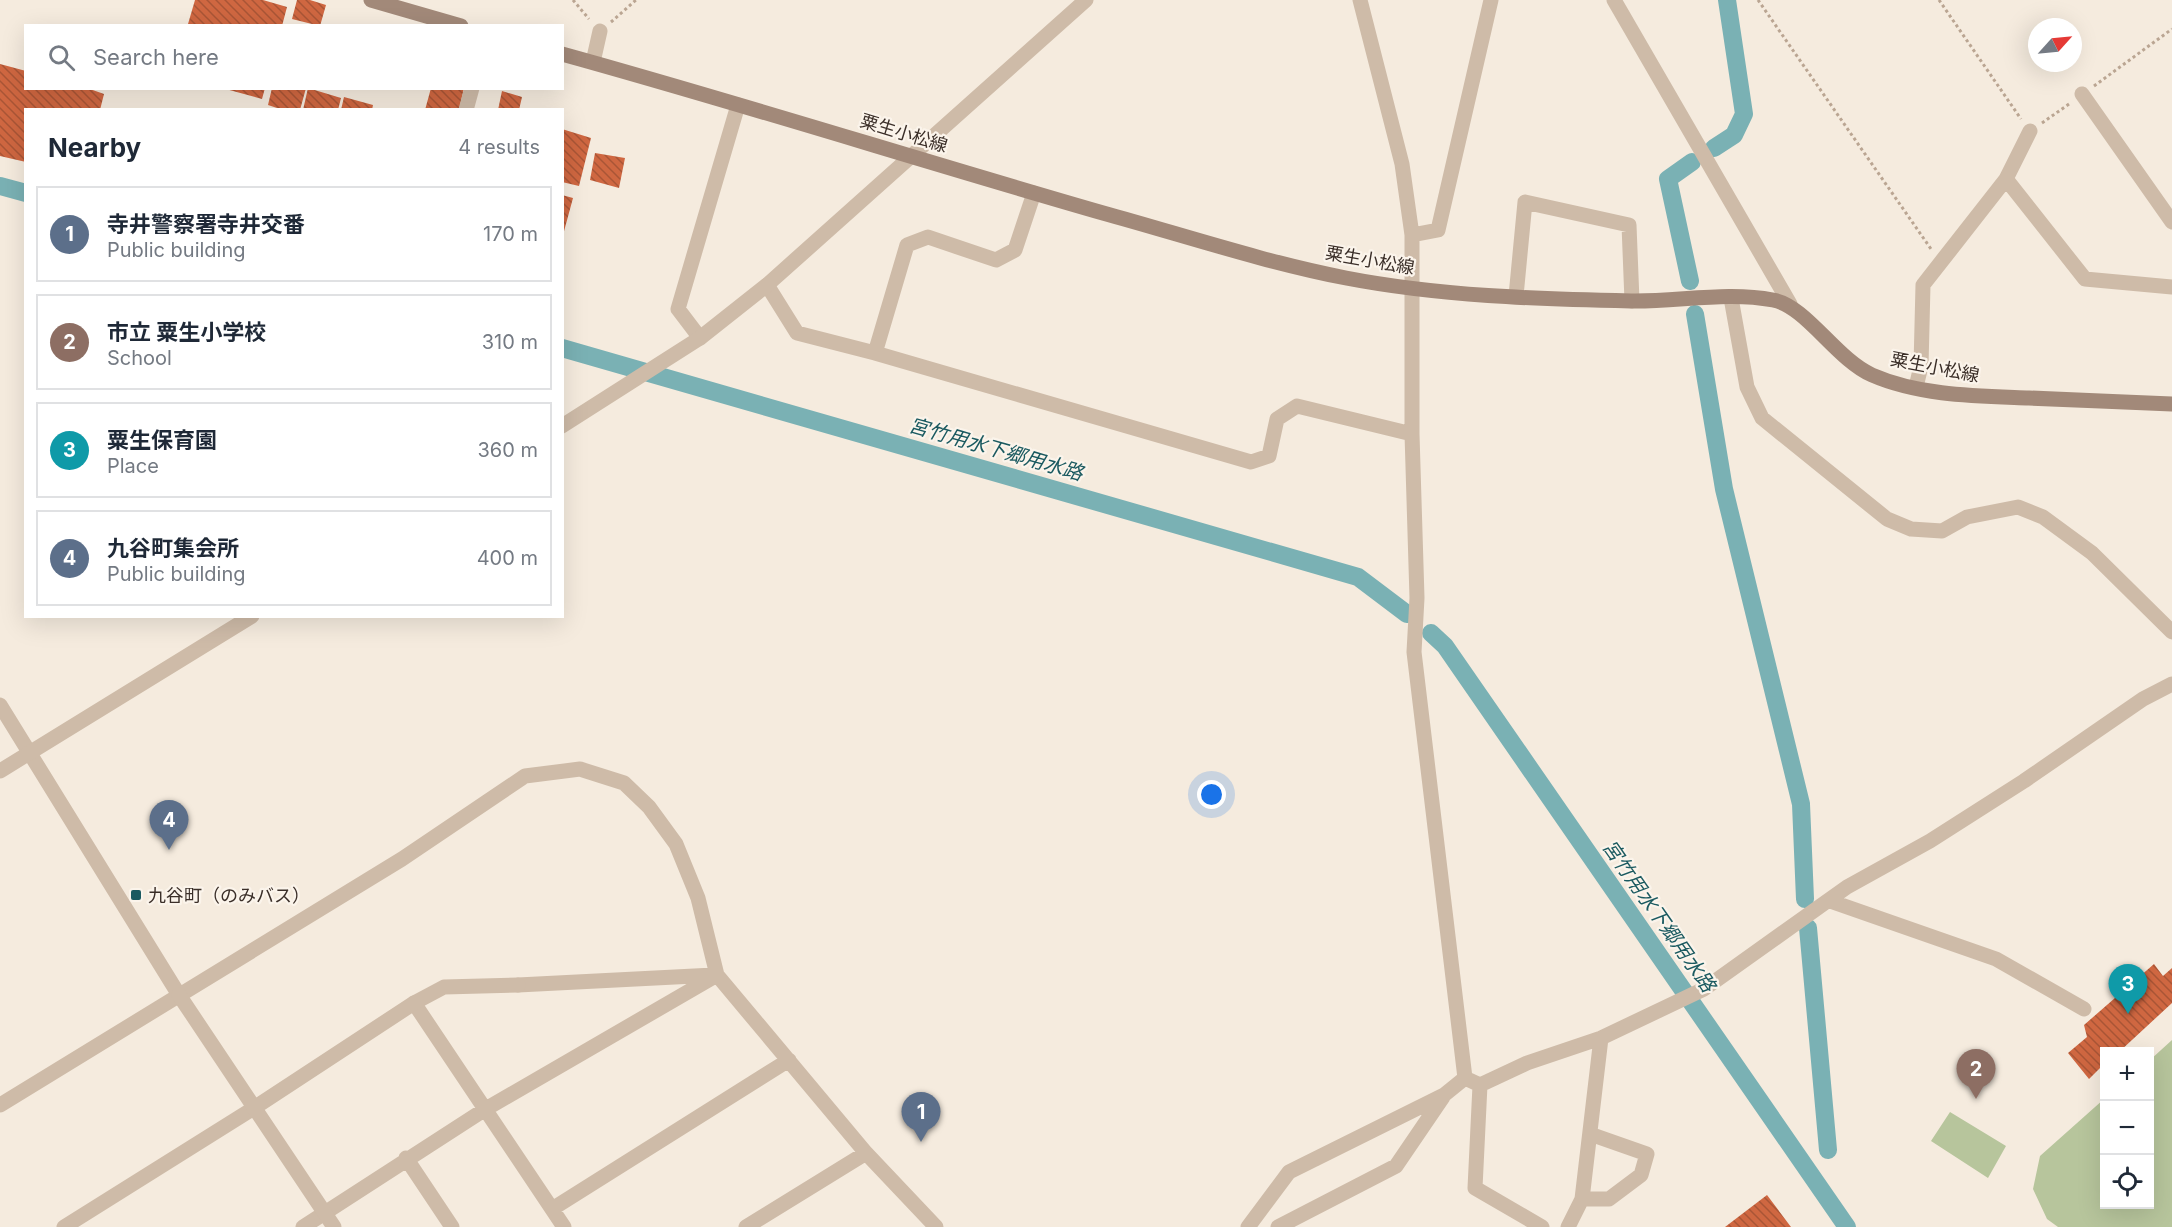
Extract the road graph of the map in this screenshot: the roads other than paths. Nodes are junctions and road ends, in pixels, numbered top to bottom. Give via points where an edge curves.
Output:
1 (371, 0) edge
2 (1086, 0) edge
3 (1360, 0) edge
4 (1491, 0) edge
5 (1614, 0) edge
6 (454, 24) edge
7 (600, 31) road end
8 (564, 55) edge
9 (593, 62) junction
10 (471, 90) edge
11 (2082, 94) road end
12 (738, 105) junction
13 (467, 108) edge
14 (2030, 131) road end
15 (910, 155) junction
16 (2006, 179) junction
17 (1034, 193) junction
18 (2172, 222) edge
19 (1412, 235) junction
20 (767, 285) junction
21 (2172, 287) edge
22 (1413, 288) junction
23 (1516, 296) junction
24 (1731, 298) junction
25 (1632, 301) junction
26 (1790, 304) junction
27 (700, 338) junction
28 (875, 353) junction
29 (1916, 387) junction
30 (2172, 404) edge
31 (564, 425) edge
32 (1412, 434) junction
33 (249, 618) edge
34 (2172, 632) edge
35 (2172, 684) edge
36 (0, 705) edge
37 (29, 753) junction
38 (0, 771) edge
39 (1830, 901) junction
40 (717, 975) junction
41 (179, 995) junction
42 (414, 1003) junction
43 (2084, 1009) dead end
44 (1601, 1038) junction
45 (789, 1060) junction
46 (1465, 1078) junction
47 (1479, 1085) junction
48 (1444, 1095) junction
49 (0, 1105) edge
50 (254, 1108) junction
51 (484, 1110) junction
52 (1590, 1134) junction
53 (866, 1153) junction
54 (406, 1158) junction
55 (1582, 1199) junction
56 (552, 1209) junction
57 (324, 1214) junction
58 (1304, 1221) edge
59 (64, 1227) edge
60 (303, 1227) edge
61 (334, 1227) edge
62 (452, 1227) edge
63 (564, 1227) edge
64 (746, 1227) edge
65 (936, 1227) edge
66 (1248, 1227) edge
67 (1278, 1227) edge
68 (1542, 1227) edge
69 (1568, 1227) edge

1 - 6 main road
2 - 15 street
3 - 19 street via 1402,164
4 - 19 street via 1438,230
5 - 26 street
7 - 9 street
8 - 9 main road, 粟生小松線
9 - 12 main road, 粟生小松線
10 - 13 street
11 - 18 street
12 - 15 main road, 粟生小松線
12 - 27 street via 678,309
14 - 16 street
15 - 17 main road, 粟生小松線
15 - 20 street
16 - 21 street via 2085,279
16 - 29 street via 1923,285 1921,366
17 - 22 main road, 粟生小松線 via 1266,259 1346,278
17 - 28 street via 1015,250 996,260 928,237 907,245
19 - 22 street
20 - 27 street
20 - 28 street via 797,333
22 - 23 main road, 粟生小松線
22 - 32 street
23 - 25 main road, 粟生小松線
23 - 25 street via 1525,202 1629,225
24 - 25 main road, 粟生小松線
24 - 26 main road, 粟生小松線 via 1752,297
24 - 34 street via 1747,387 1762,418 1887,519 1911,529 1942,531 1967,517 2018,507 2043,517 2092,553
26 - 29 main road, 粟生小松線 via 1840,354 1872,375
27 - 31 street
28 - 32 street via 1251,462 1269,456 1277,419 1296,406
29 - 30 main road, 粟生小松線 via 1963,395
32 - 46 street via 1417,598 1414,652
33 - 37 street
35 - 39 street
36 - 37 street
37 - 38 street
37 - 41 street
39 - 43 street via 1996,959
39 - 44 street via 1704,989
40 - 41 street via 698,898 676,844 649,807 624,783 580,769 525,776 402,859
40 - 42 street via 444,987
40 - 45 street
40 - 51 street
41 - 49 street
41 - 50 street
42 - 50 street
42 - 51 street
44 - 47 street
44 - 52 street
45 - 53 street
45 - 56 street
46 - 47 street
46 - 48 street
47 - 68 street via 1474,1188
48 - 58 street via 1396,1166
48 - 66 street via 1289,1172
50 - 57 street
50 - 59 street
51 - 54 street
51 - 56 street
52 - 55 street
52 - 55 street via 1647,1154 1641,1175 1609,1199
53 - 64 street
53 - 65 street
54 - 57 street
54 - 62 street
55 - 69 street
56 - 63 street
57 - 60 street
57 - 61 street
58 - 67 street

